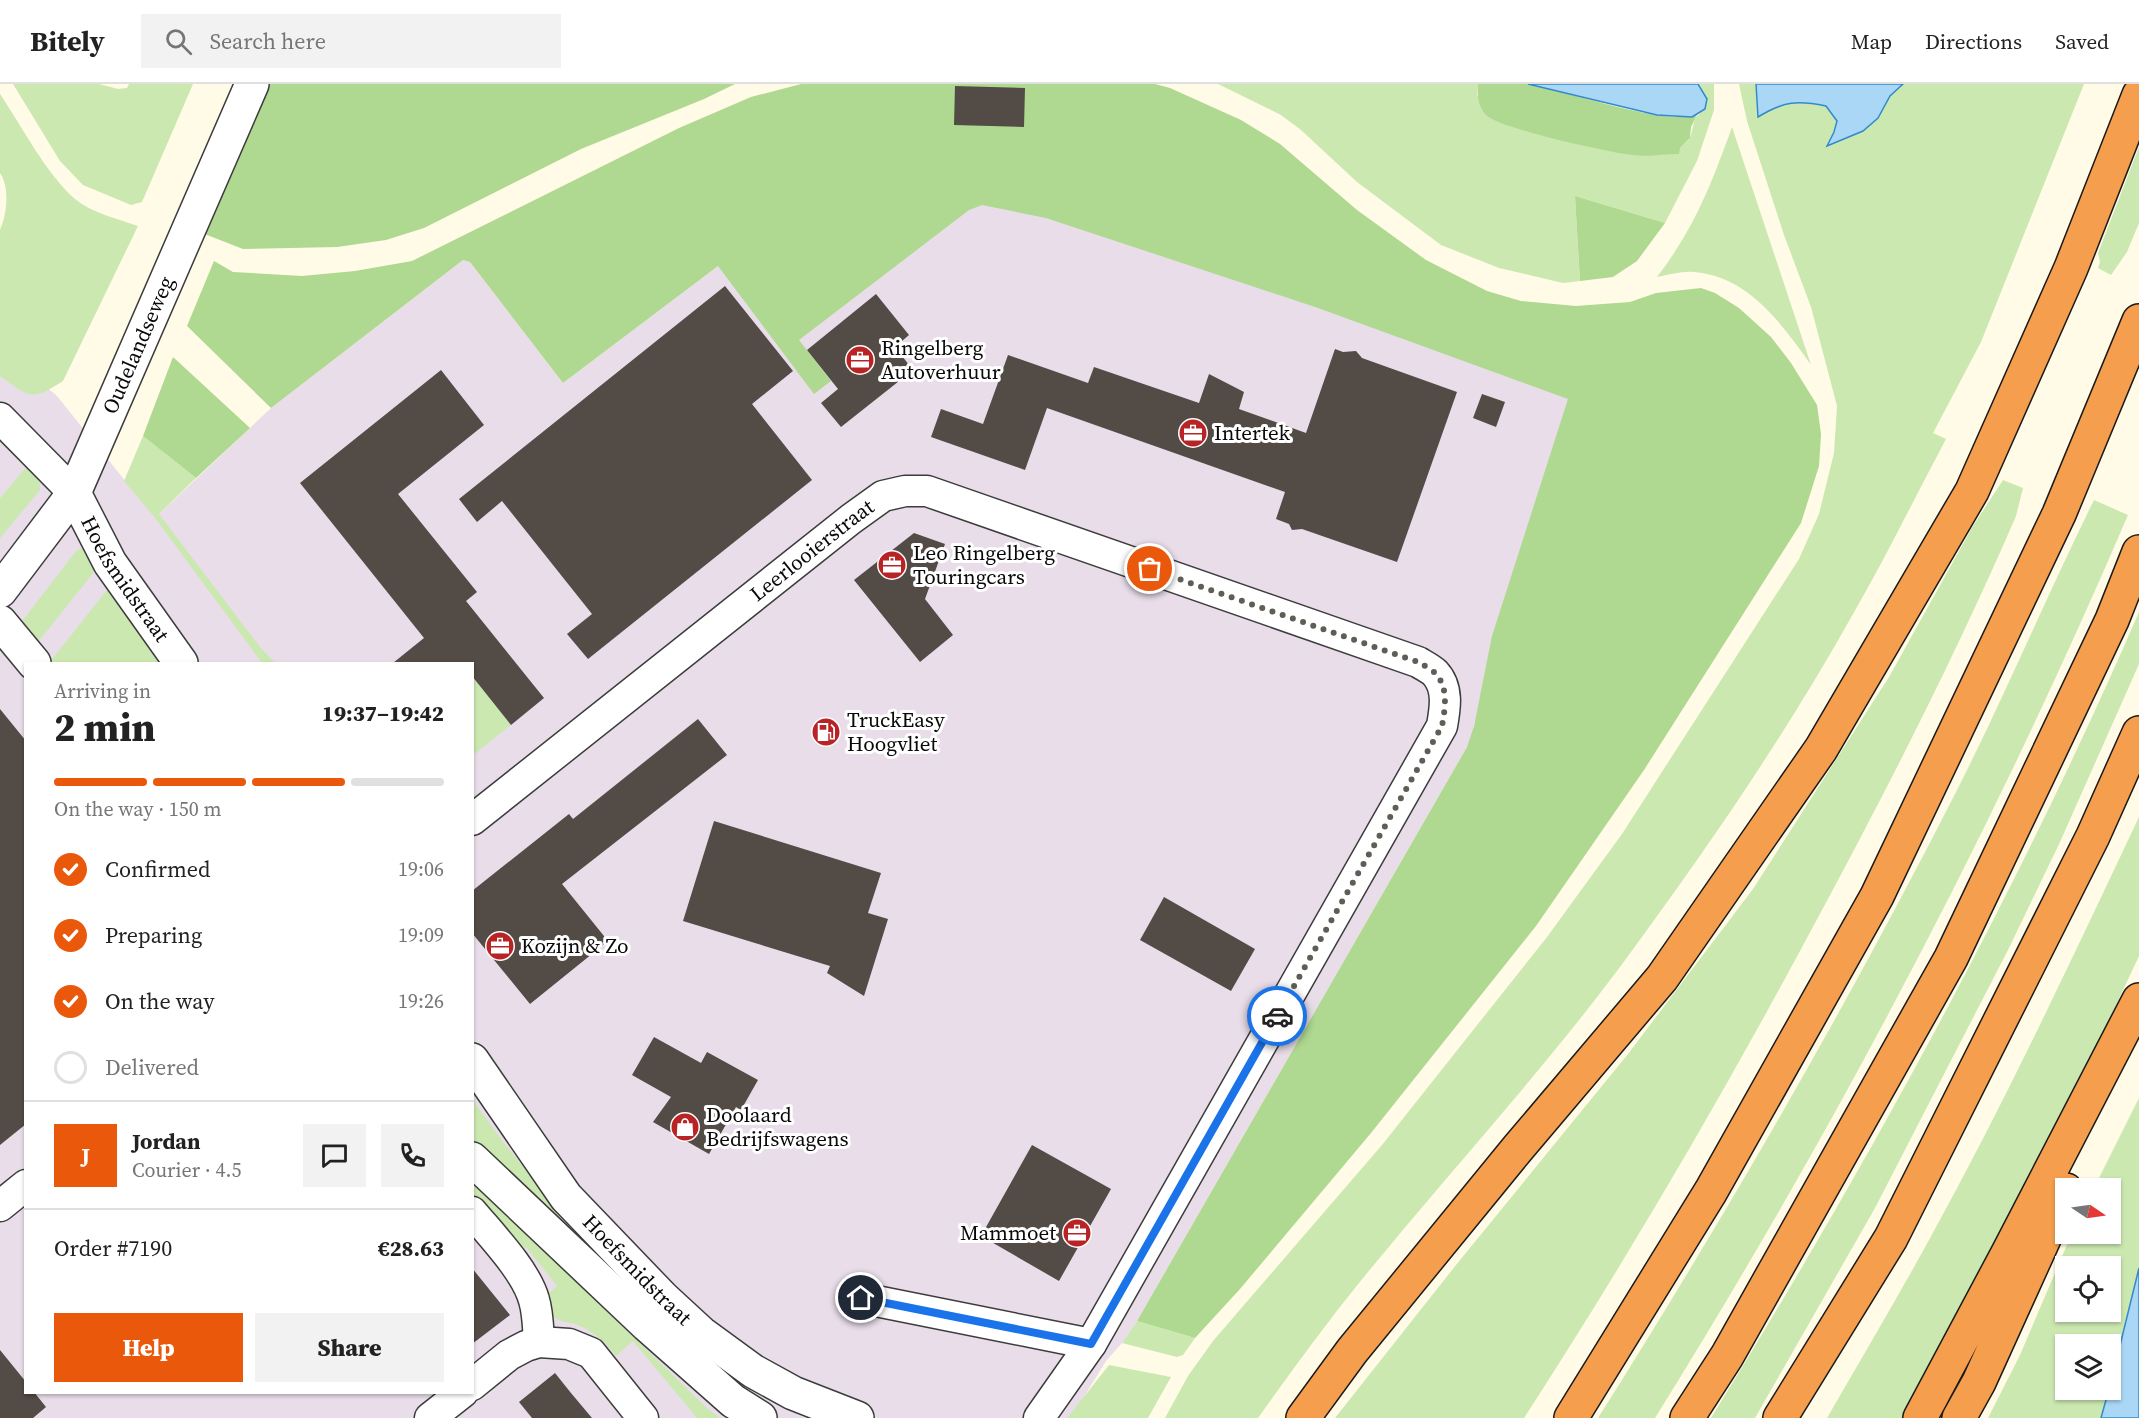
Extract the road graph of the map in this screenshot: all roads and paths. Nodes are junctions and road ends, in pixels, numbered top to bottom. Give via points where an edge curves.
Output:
1 (252, 84) edge
2 (2139, 95) edge
3 (2139, 321) edge
4 (0, 418) edge
5 (74, 493) junction
6 (2139, 552) edge
7 (0, 591) edge
8 (0, 622) edge
9 (33, 662) edge
10 (180, 662) edge
11 (2139, 733) edge
12 (474, 818) edge
13 (2139, 1000) edge
14 (2139, 1016) edge
15 (474, 1063) edge
16 (474, 1161) edge
17 (2071, 1178) edge
18 (24, 1187) edge
19 (0, 1206) edge
20 (2055, 1213) edge
21 (474, 1215) edge
22 (861, 1298) dead end
23 (539, 1342) junction
24 (1091, 1344) junction
25 (474, 1382) edge
26 (460, 1394) edge
27 (430, 1418) edge
28 (643, 1418) edge
29 (760, 1418) edge
30 (857, 1418) edge
31 (1039, 1418) edge
32 (1303, 1418) edge
33 (1571, 1418) edge
34 (1687, 1418) edge
35 (1780, 1418) edge
36 (1920, 1418) edge
37 (1959, 1418) edge

1 - 5 street, Oudelandseweg
2 - 32 highway via 2071,268 1972,491 1821,749 1662,978 1352,1351
3 - 33 highway via 2059,514 1877,896 1711,1191
4 - 5 street
5 - 7 street, Oudelandseweg
5 - 10 street, Hoefsmidstraat via 110,563
6 - 34 highway via 2112,620 1951,958
8 - 9 street
11 - 35 highway via 2093,836 1891,1238
12 - 24 street, Leerlooierstraat via 851,519 883,496 905,491 927,491 1418,662 1436,674 1445,694 1442,726
13 - 36 highway
14 - 17 highway
15 - 30 street, Hoefsmidstraat via 566,1197 663,1298 701,1333 753,1371 793,1393
16 - 29 street, Hoefsmidstraat via 647,1325 733,1401
18 - 19 street
20 - 37 highway
21 - 23 street via 530,1289
22 - 24 street
23 - 25 street via 509,1355
23 - 28 street via 570,1344 591,1353
24 - 31 street, Leerlooierstraat
26 - 27 street

